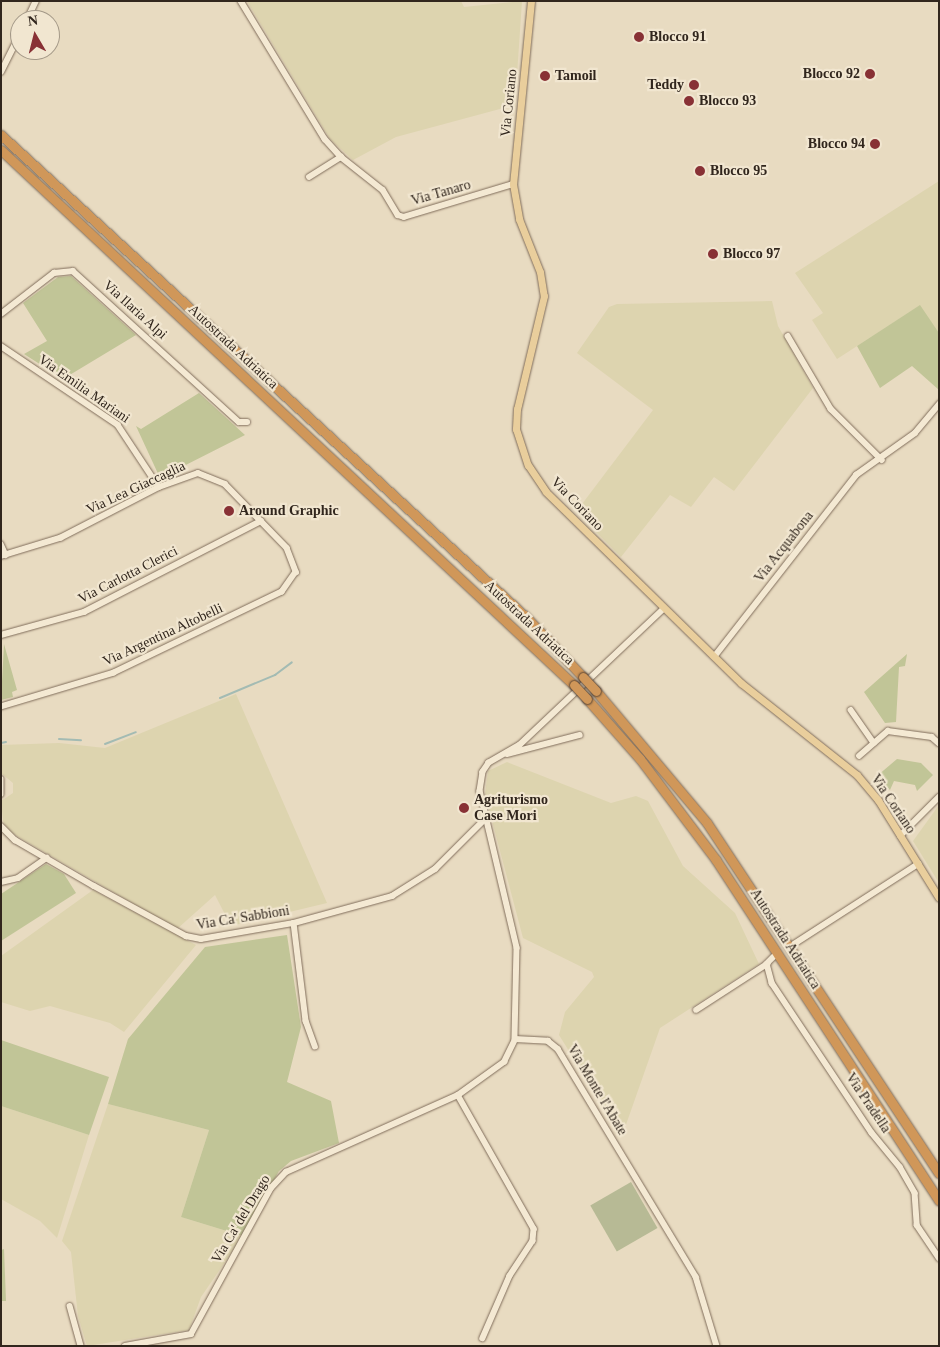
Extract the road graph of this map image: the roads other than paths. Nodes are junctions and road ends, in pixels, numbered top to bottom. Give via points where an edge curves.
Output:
1 (241, 1) edge
2 (531, 1) edge
3 (10, 54) edge
4 (1, 72) edge
5 (1, 135) edge
6 (1, 150) edge
7 (340, 157) junction
8 (309, 177) dead end
9 (513, 184) junction
10 (1, 314) edge
11 (788, 336) dead end
12 (1, 346) edge
13 (939, 404) edge
14 (247, 422) dead end
15 (882, 460) junction
16 (159, 487) junction
17 (260, 521) junction
18 (1, 544) edge
19 (287, 548) joint
20 (4, 555) edge
21 (664, 609) junction
22 (1, 636) edge
23 (714, 657) junction
24 (1, 707) edge
25 (851, 710) dead end
26 (580, 735) dead end
27 (874, 743) junction
28 (939, 744) edge
29 (507, 754) junction
30 (860, 756) dead end
31 (1, 779) edge
32 (1, 794) edge
33 (939, 798) edge
34 (487, 817) junction
35 (1, 826) edge
36 (900, 836) junction
37 (46, 858) junction
38 (918, 864) junction
39 (1, 882) edge
40 (939, 898) edge
41 (294, 923) junction
42 (794, 944) dead end
43 (774, 957) dead end
44 (767, 964) junction
45 (696, 1010) dead end
46 (515, 1039) junction
47 (315, 1046) dead end
48 (458, 1095) junction
49 (939, 1173) edge
50 (939, 1201) edge
51 (939, 1258) edge
52 (70, 1306) dead end
53 (483, 1338) dead end
54 (81, 1346) edge
55 (125, 1346) edge
56 (717, 1346) edge

1 - 7 street, Via Tanaro
2 - 9 main road, Via Coriano
3 - 4 street
5 - 49 highway, Autostrada Adriatica, bridge via 528,619 596,691 707,823
6 - 50 highway, Autostrada Adriatica, bridge via 587,699 640,759 716,860
7 - 8 street
7 - 9 street, Via Tanaro via 383,190 398,214 404,217
9 - 21 main road, Via Coriano via 519,219 540,272 544,296 517,409 520,446 546,492
10 - 14 street, Via Ilaria Alpi via 54,273 73,271 239,422
11 - 15 street via 831,409
12 - 16 street, Via Emilia Mariani via 118,425
13 - 15 street, Via Acquabona via 915,433
15 - 23 street, Via Acquabona via 856,476
16 - 17 street, Via Lea Giaccaglia via 186,475 206,474 225,484
16 - 20 street, Via Lea Giaccaglia via 60,538
17 - 19 street, Via Lea Giaccaglia
17 - 22 street, Via Carlotta Clerici via 84,612
18 - 20 street
19 - 24 street, Via Argentina Altobelli via 296,572 282,592 114,673
21 - 23 main road, Via Coriano
21 - 29 street
23 - 36 main road, Via Coriano via 773,711 857,775
25 - 27 street
26 - 29 street
27 - 28 street via 888,732 932,737
27 - 30 street
29 - 34 street via 482,772 480,791
31 - 32 street
33 - 36 street
34 - 41 street, Via Ca' Sabbioni via 435,869 392,896
34 - 46 street via 518,948
35 - 37 street, Via Ca' Sabbioni via 15,840
36 - 38 main road, Via Coriano
37 - 39 street
37 - 41 street, Via Ca' Sabbioni via 193,939
38 - 40 main road, Via Coriano
38 - 42 street
41 - 47 street via 306,1021
43 - 44 street
44 - 45 street
44 - 51 street, Via Pradella via 772,983 788,1008 908,1181 917,1203 917,1225
46 - 48 street, Via Ca' del Drago via 504,1062
46 - 56 street, Via Monte l'Abate via 548,1041 558,1049 696,1277
48 - 53 street via 534,1229 533,1241 510,1276
48 - 55 street, Via Ca' del Drago via 286,1172 271,1188 191,1334
52 - 54 street

